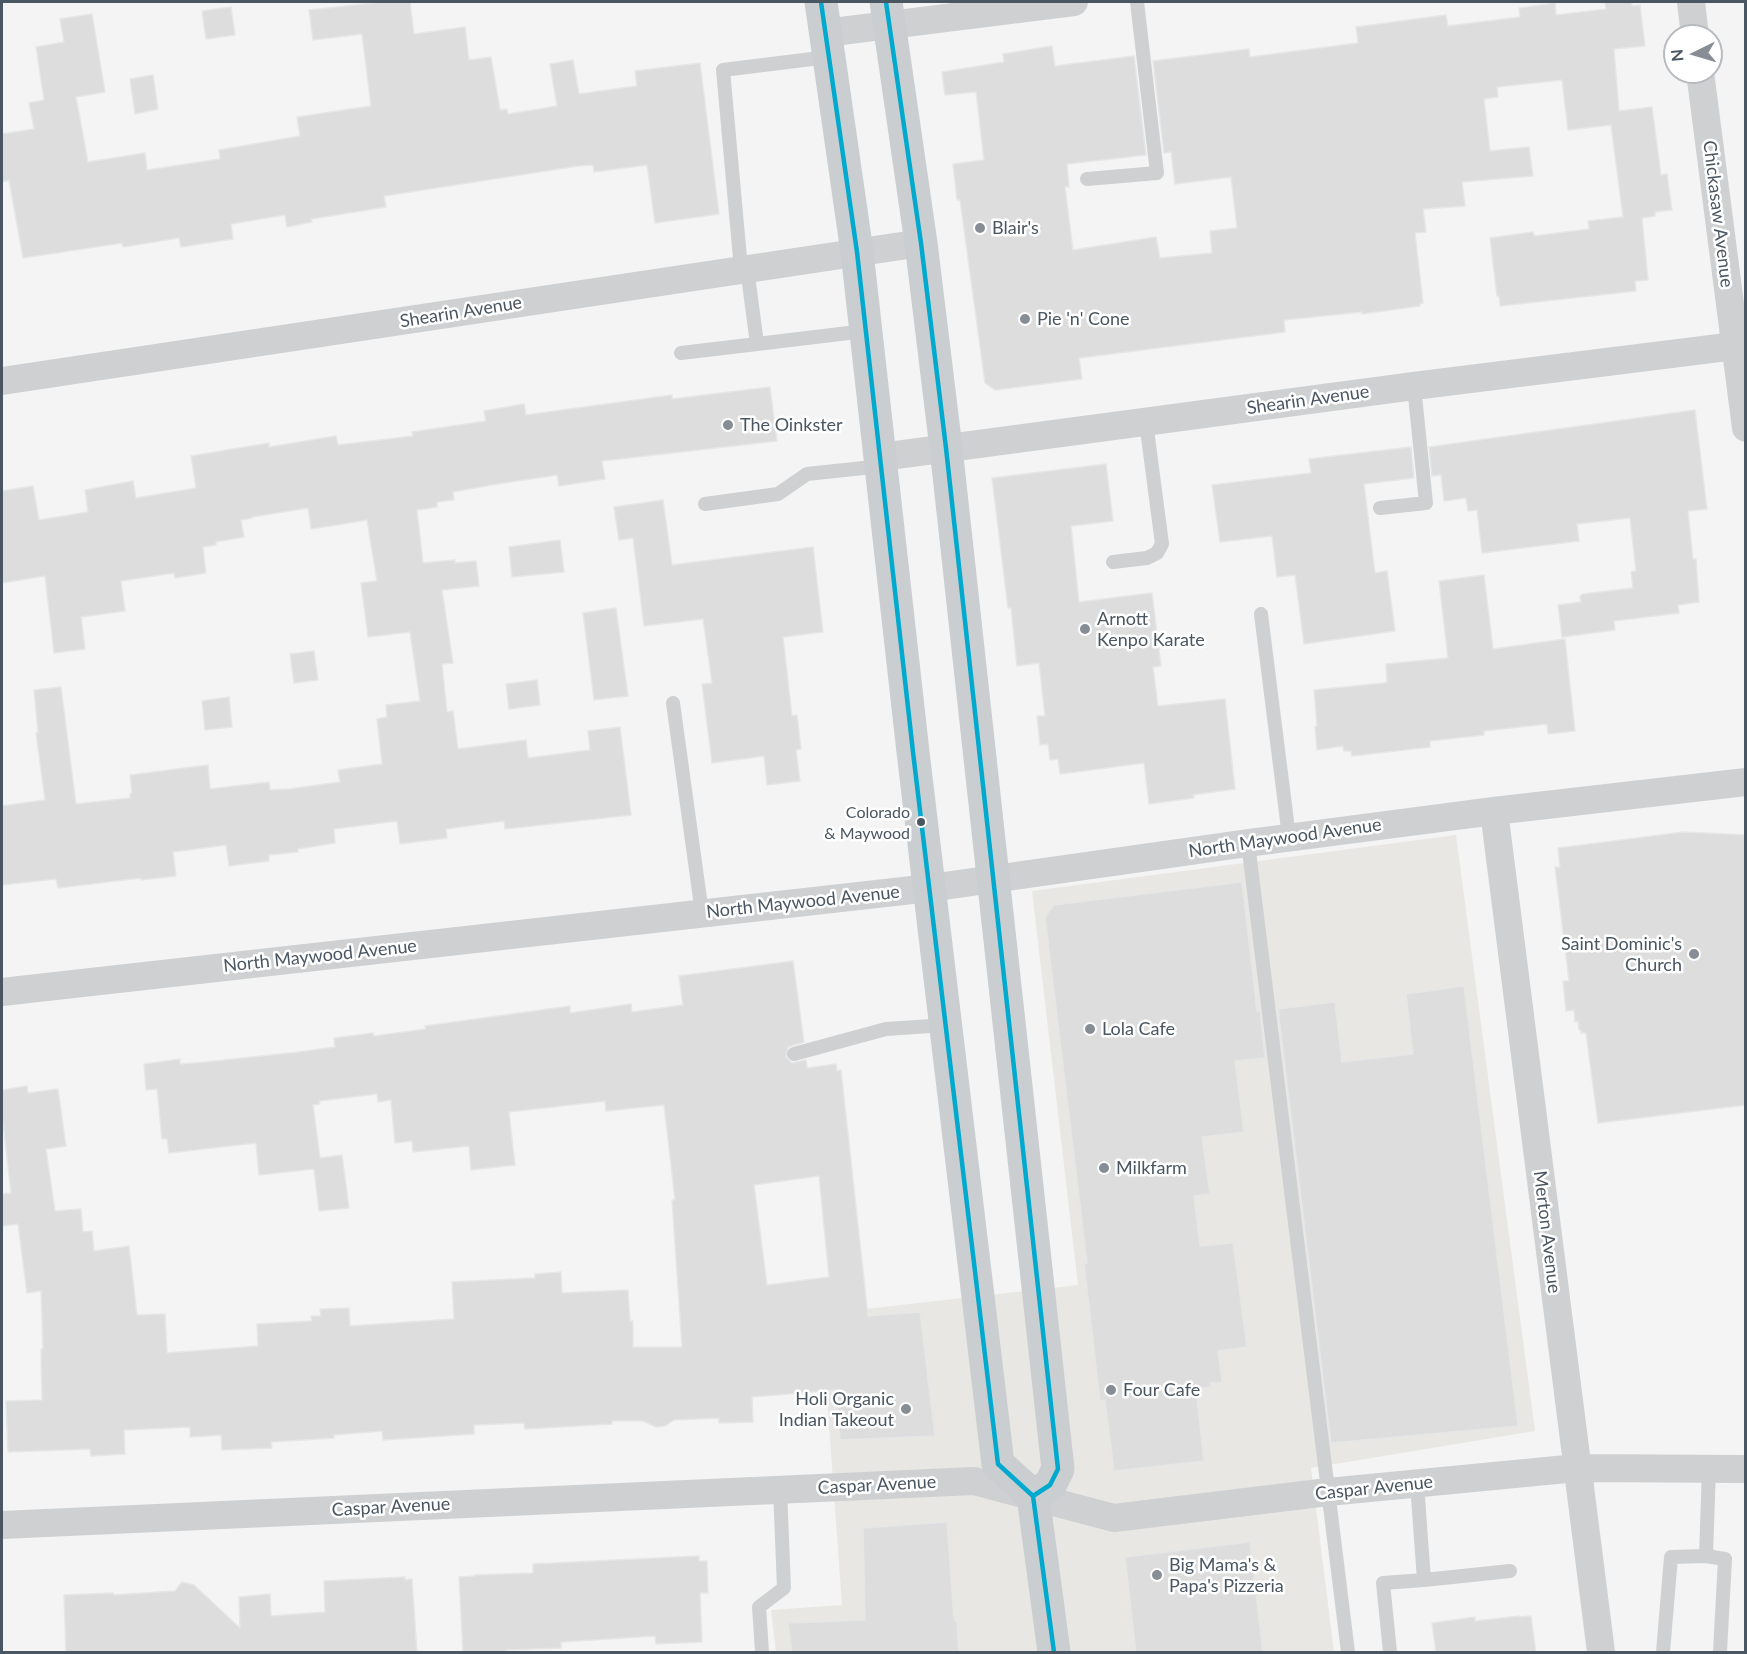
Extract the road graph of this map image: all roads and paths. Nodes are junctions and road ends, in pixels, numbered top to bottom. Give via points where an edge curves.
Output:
1 (1074, 2) edge
2 (1137, 2) edge
3 (1691, 2) edge
4 (888, 13) edge
5 (1694, 24) edge
6 (825, 31) edge
7 (1702, 84) edge
8 (1088, 179) dead end
9 (921, 243) junction
10 (857, 252) junction
11 (744, 269) junction
12 (866, 331) junction
13 (757, 344) junction
14 (1735, 346) junction
15 (681, 353) dead end
16 (2, 381) edge
17 (1414, 386) junction
18 (1146, 422) junction
19 (1746, 428) edge
20 (946, 448) junction
21 (881, 461) junction
22 (705, 504) dead end
23 (1380, 508) dead end
24 (1113, 562) dead end
25 (1261, 614) dead end
26 (673, 704) dead end
27 (1746, 782) edge
28 (1494, 811) junction
29 (1288, 837) junction
30 (1248, 843) junction
31 (994, 879) junction
32 (930, 888) junction
33 (702, 913) junction
34 (2, 992) edge
35 (946, 1025) junction
36 (794, 1054) dead end
37 (1577, 1467) junction
38 (1709, 1468) junction
39 (1746, 1469) edge
40 (1417, 1484) junction
41 (780, 1489) junction
42 (1328, 1492) junction
43 (1033, 1496) junction
44 (2, 1525) edge
45 (1706, 1556) junction
46 (1510, 1571) dead end
47 (1424, 1580) junction
48 (762, 1653) edge
49 (1054, 1653) edge
50 (1348, 1653) edge
51 (1390, 1653) edge
52 (1601, 1653) edge
53 (1663, 1653) edge
54 (1720, 1653) edge

1 - 4 street
2 - 8 lane via 1157,172
3 - 5 street
4 - 6 street
4 - 9 main road
6 - 10 main road
6 - 11 lane via 723,70
7 - 14 street, Chickasaw Avenue
9 - 10 street, Shearin Avenue
9 - 20 main road
10 - 11 street, Shearin Avenue
10 - 12 main road
11 - 13 lane
11 - 16 street, Shearin Avenue
12 - 13 lane
12 - 21 main road
13 - 15 lane
14 - 17 street, Shearin Avenue
14 - 19 street, Chickasaw Avenue
17 - 18 street, Shearin Avenue
17 - 23 lane via 1426,503
18 - 20 street, Shearin Avenue
18 - 24 lane via 1162,544 1157,554 1147,558
20 - 21 street, Shearin Avenue
20 - 31 main road
21 - 22 lane via 807,474 778,494
21 - 32 main road
25 - 29 lane
26 - 33 lane
27 - 28 street, North Maywood Avenue
28 - 29 street, North Maywood Avenue
28 - 37 street, Merton Avenue
29 - 30 street, North Maywood Avenue
30 - 31 street, North Maywood Avenue
30 - 42 lane
31 - 32 street, North Maywood Avenue
31 - 43 main road via 1058,1469 1050,1485
32 - 33 street, North Maywood Avenue
32 - 35 main road
33 - 34 street, North Maywood Avenue
35 - 36 lane via 886,1029
35 - 43 main road via 998,1464
37 - 38 street, Caspar Avenue
37 - 40 street, Caspar Avenue
37 - 52 street, Merton Avenue
38 - 39 street, Caspar Avenue
38 - 45 lane
40 - 42 street, Caspar Avenue
40 - 47 lane
41 - 43 street, Caspar Avenue via 974,1480
41 - 44 street, Caspar Avenue
41 - 48 lane via 784,1588 759,1606
42 - 43 street, Caspar Avenue via 1114,1518
42 - 50 lane
43 - 49 main road
45 - 53 lane via 1671,1557
45 - 54 lane via 1725,1559
46 - 47 lane
47 - 51 lane via 1383,1583

